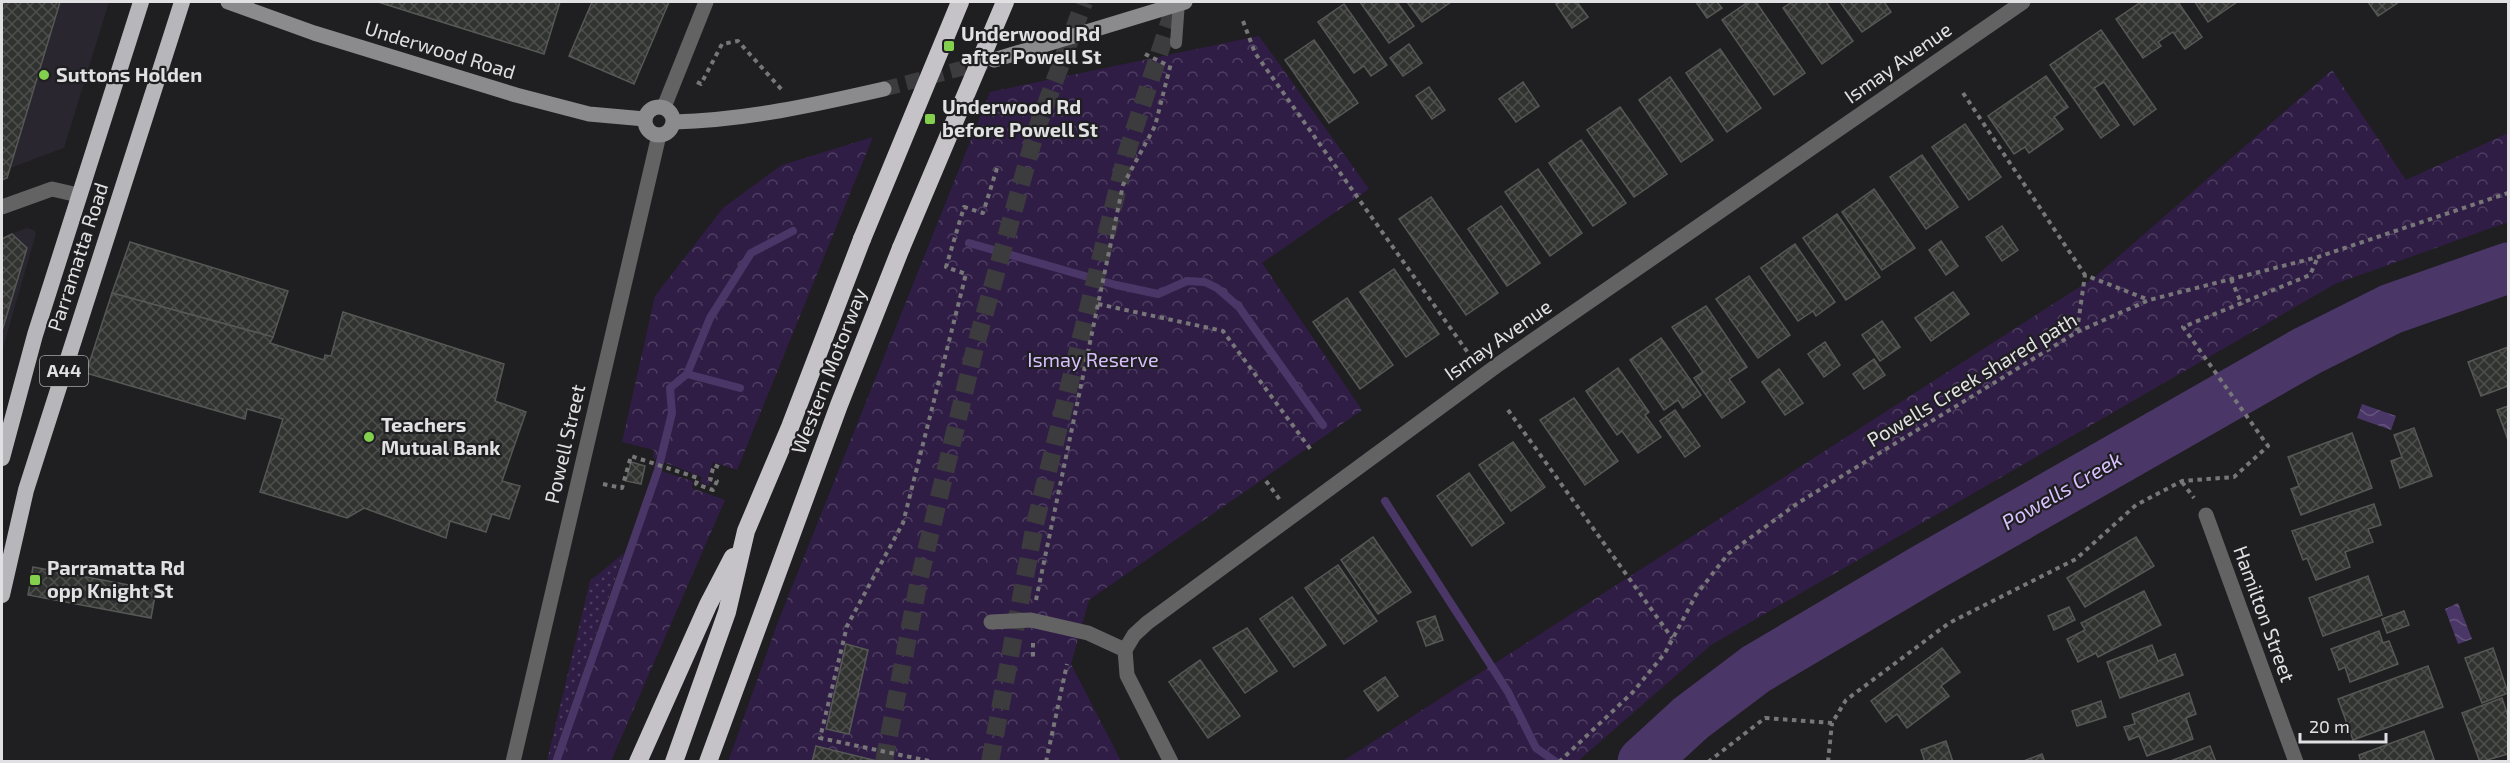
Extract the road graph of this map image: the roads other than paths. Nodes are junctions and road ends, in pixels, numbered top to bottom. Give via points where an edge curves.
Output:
1 (141, 2) edge
2 (182, 2) edge
3 (228, 2) edge
4 (706, 2) edge
5 (960, 2) edge
6 (1005, 2) edge
7 (1181, 2) edge
8 (2023, 2) edge
9 (1176, 43) dead end
10 (994, 60) tunnel mouth
11 (884, 89) tunnel mouth
12 (664, 107) junction
13 (645, 119) junction
14 (674, 122) junction
15 (659, 135) junction
16 (78, 195) junction
17 (2, 207) edge
18 (2, 458) edge
19 (2206, 515) dead end
20 (746, 531) junction
21 (2, 596) edge
22 (991, 622) dead end
23 (1125, 650) junction
24 (513, 762) edge
25 (638, 762) edge
26 (674, 762) edge
27 (708, 762) edge
28 (1171, 762) edge
29 (2296, 762) edge

1 - 16 highway, Parramatta Road / A44
2 - 21 highway, Parramatta Road / A44 via 26,490
3 - 13 main road, Underwood Road via 314,33 516,95 589,114
4 - 12 street
5 - 20 highway, Western Motorway, bridge
6 - 27 highway, Western Motorway, bridge via 839,405
7 - 9 lane
7 - 10 main road
8 - 23 street, Ismay Avenue via 1483,375 1147,623
11 - 14 main road via 788,111 726,120
12 - 13 main road via 650,110
12 - 14 main road via 672,113
13 - 15 main road via 647,129
14 - 15 main road via 671,130
15 - 24 street, Powell Street
16 - 17 street via 52,189
16 - 18 highway, Parramatta Road / A44
19 - 29 street, Hamilton Street
20 - 25 highway via 708,605
20 - 26 highway, Western Motorway via 727,612
22 - 23 street via 1031,620 1088,633
23 - 28 street via 1127,675

